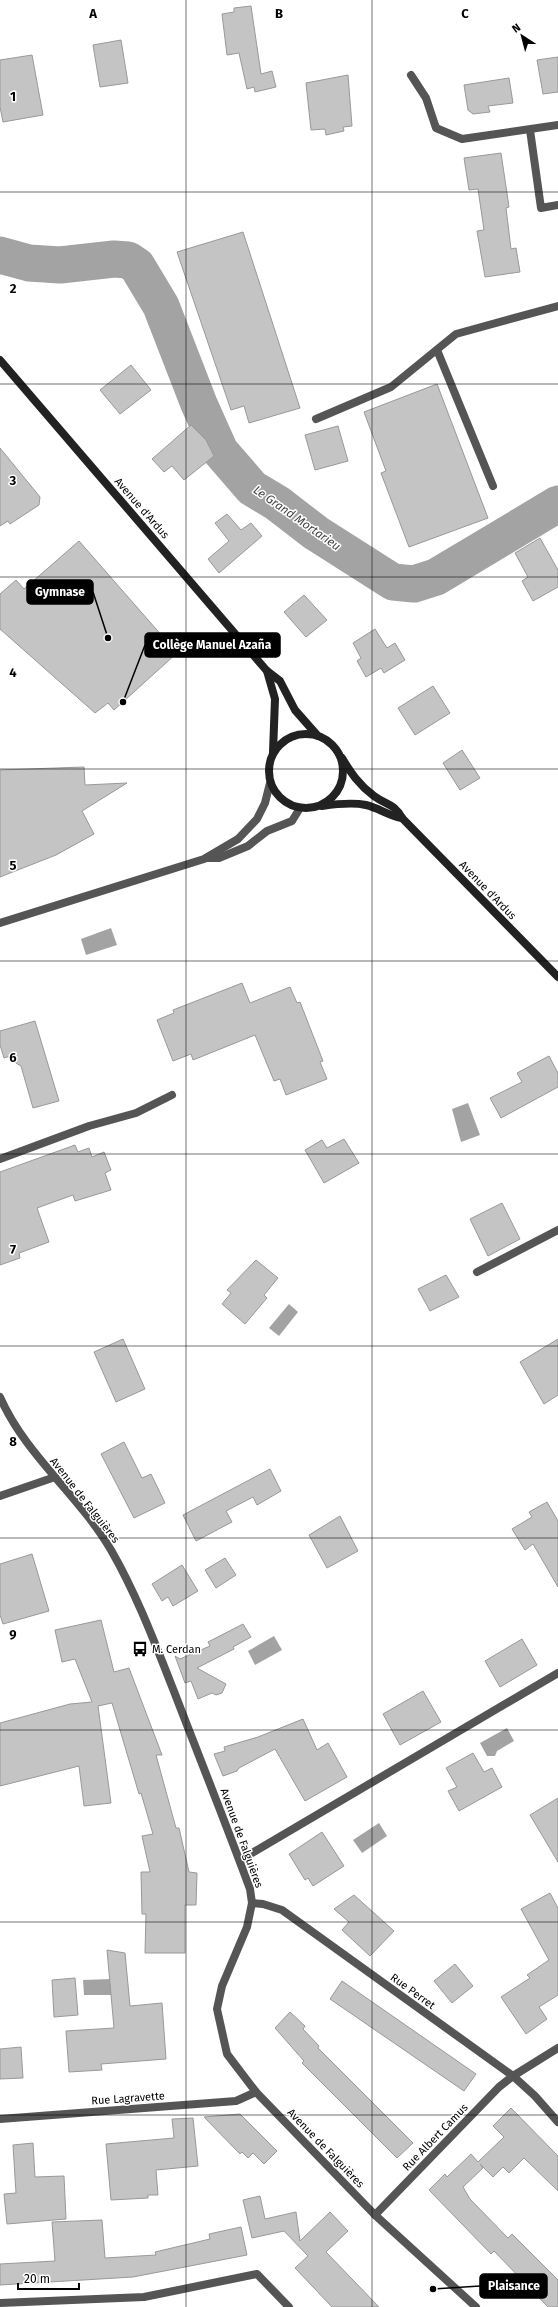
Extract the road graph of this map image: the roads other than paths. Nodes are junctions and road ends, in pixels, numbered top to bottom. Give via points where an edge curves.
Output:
1 (411, 75) dead end
2 (558, 125) edge
3 (530, 130) junction
4 (558, 205) edge
5 (558, 306) edge
6 (437, 350) junction
7 (0, 360) edge
8 (316, 419) dead end
9 (493, 486) dead end
10 (267, 671) junction
11 (317, 735) junction
12 (273, 753) junction
13 (342, 758) junction
14 (270, 783) junction
15 (321, 806) junction
16 (300, 808) junction
17 (402, 818) junction
18 (204, 858) junction
19 (0, 923) edge
20 (558, 977) edge
21 (172, 1095) dead end
22 (0, 1159) edge
23 (558, 1230) edge
24 (477, 1272) dead end
25 (0, 1397) edge
26 (55, 1477) junction
27 (0, 1496) edge
28 (558, 1673) edge
29 (240, 1860) junction
30 (252, 1903) junction
31 (558, 2048) edge
32 (513, 2076) junction
33 (256, 2092) junction
34 (0, 2119) edge
35 (558, 2122) edge
36 (375, 2215) junction
37 (0, 2303) edge
38 (289, 2307) edge
39 (476, 2307) edge

1 - 3 street via 426,98 436,128 462,139
2 - 3 street
3 - 4 street via 541,208
5 - 6 street via 456,334
6 - 8 street via 391,387
6 - 9 street
7 - 10 main road, Avenue d'Ardus
10 - 11 main road, Avenue d'Ardus via 280,681 295,710
10 - 12 main road, Avenue d'Ardus via 276,699
11 - 12 main road via 304,734 292,737 281,743
11 - 13 main road via 336,748
12 - 14 main road via 269,771
13 - 15 main road via 343,780 338,791
13 - 17 main road, Avenue d'Ardus via 356,780 374,796 396,808
14 - 16 main road via 282,800
14 - 18 street via 265,803 257,819 238,839
15 - 16 main road via 311,809
15 - 17 main road, Avenue d'Ardus via 367,805 390,816
16 - 18 street via 292,821 267,831 248,846 219,858
17 - 20 main road, Avenue d'Ardus
18 - 19 street
21 - 22 street via 136,1113 89,1126
23 - 24 street
25 - 26 street, Avenue de Falguières via 10,1420 25,1442
26 - 27 street
26 - 29 street, Avenue de Falguières via 111,1550 130,1588 155,1642
28 - 29 street
29 - 30 street, Avenue de Falguières via 250,1888
30 - 32 street, Rue Perret via 282,1910
30 - 33 street, Avenue de Falguières via 247,1927 222,1986 216,2009 227,2054
31 - 32 street
32 - 35 street, Rue Perret
32 - 36 street, Rue Albert Camus via 499,2087
33 - 34 street, Rue Lagravette via 236,2100
33 - 36 street, Avenue de Falguières
36 - 39 street, Avenue de Falguières
37 - 38 street via 144,2297 257,2274

